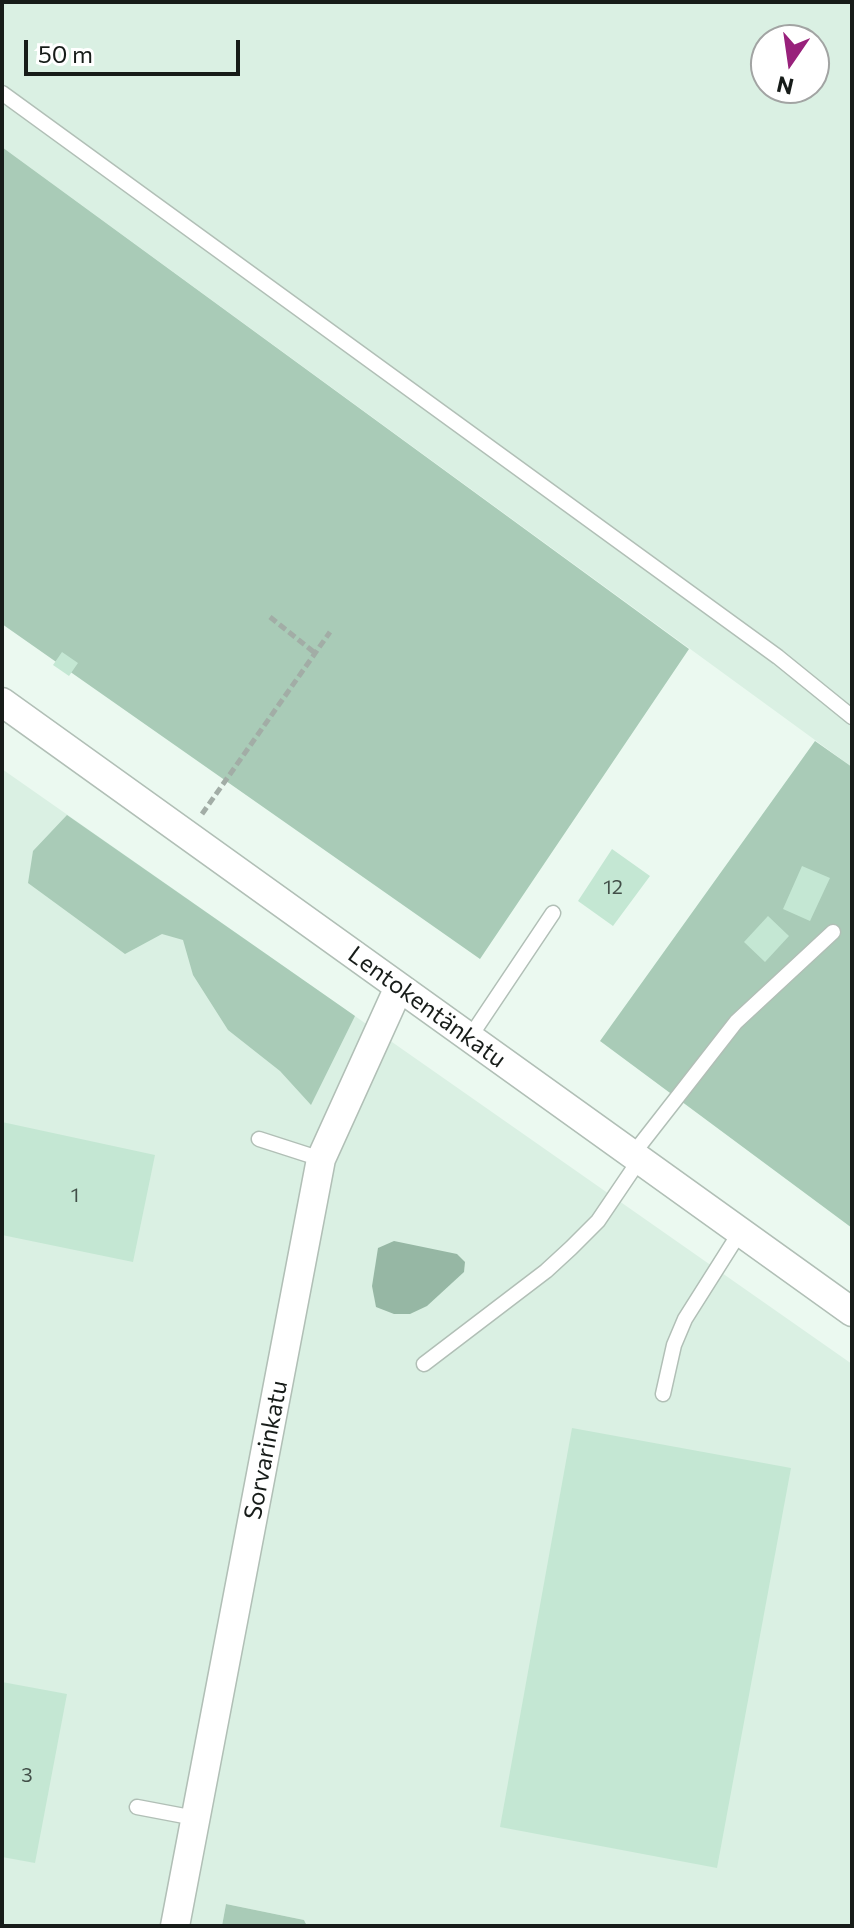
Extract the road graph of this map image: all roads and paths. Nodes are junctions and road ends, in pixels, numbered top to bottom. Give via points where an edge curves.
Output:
1 (2, 93) edge
2 (270, 617) dead end
3 (330, 632) dead end
4 (315, 653) junction
5 (2, 702) edge
6 (852, 717) edge
7 (188, 835) junction
8 (553, 913) dead end
9 (833, 932) dead end
10 (399, 987) junction
11 (470, 1037) junction
12 (259, 1139) dead end
13 (636, 1157) junction
14 (321, 1159) junction
15 (740, 1232) junction
16 (852, 1312) edge
17 (424, 1364) dead end
18 (663, 1394) dead end
19 (137, 1807) dead end
20 (195, 1818) junction
21 (175, 1926) edge

1 - 6 lane via 778,657
2 - 4 path
3 - 4 path
4 - 7 path
5 - 7 street, Lentokentänkatu
7 - 10 street, Lentokentänkatu
8 - 11 lane
9 - 13 lane via 736,1022
10 - 11 street, Lentokentänkatu
10 - 14 street, Sorvarinkatu
11 - 13 street, Lentokentänkatu
12 - 14 lane
13 - 15 street, Lentokentänkatu
13 - 17 lane via 598,1221 571,1248
14 - 20 street, Sorvarinkatu
15 - 16 street, Lentokentänkatu
15 - 18 lane via 685,1319
19 - 20 lane
20 - 21 street, Sorvarinkatu

